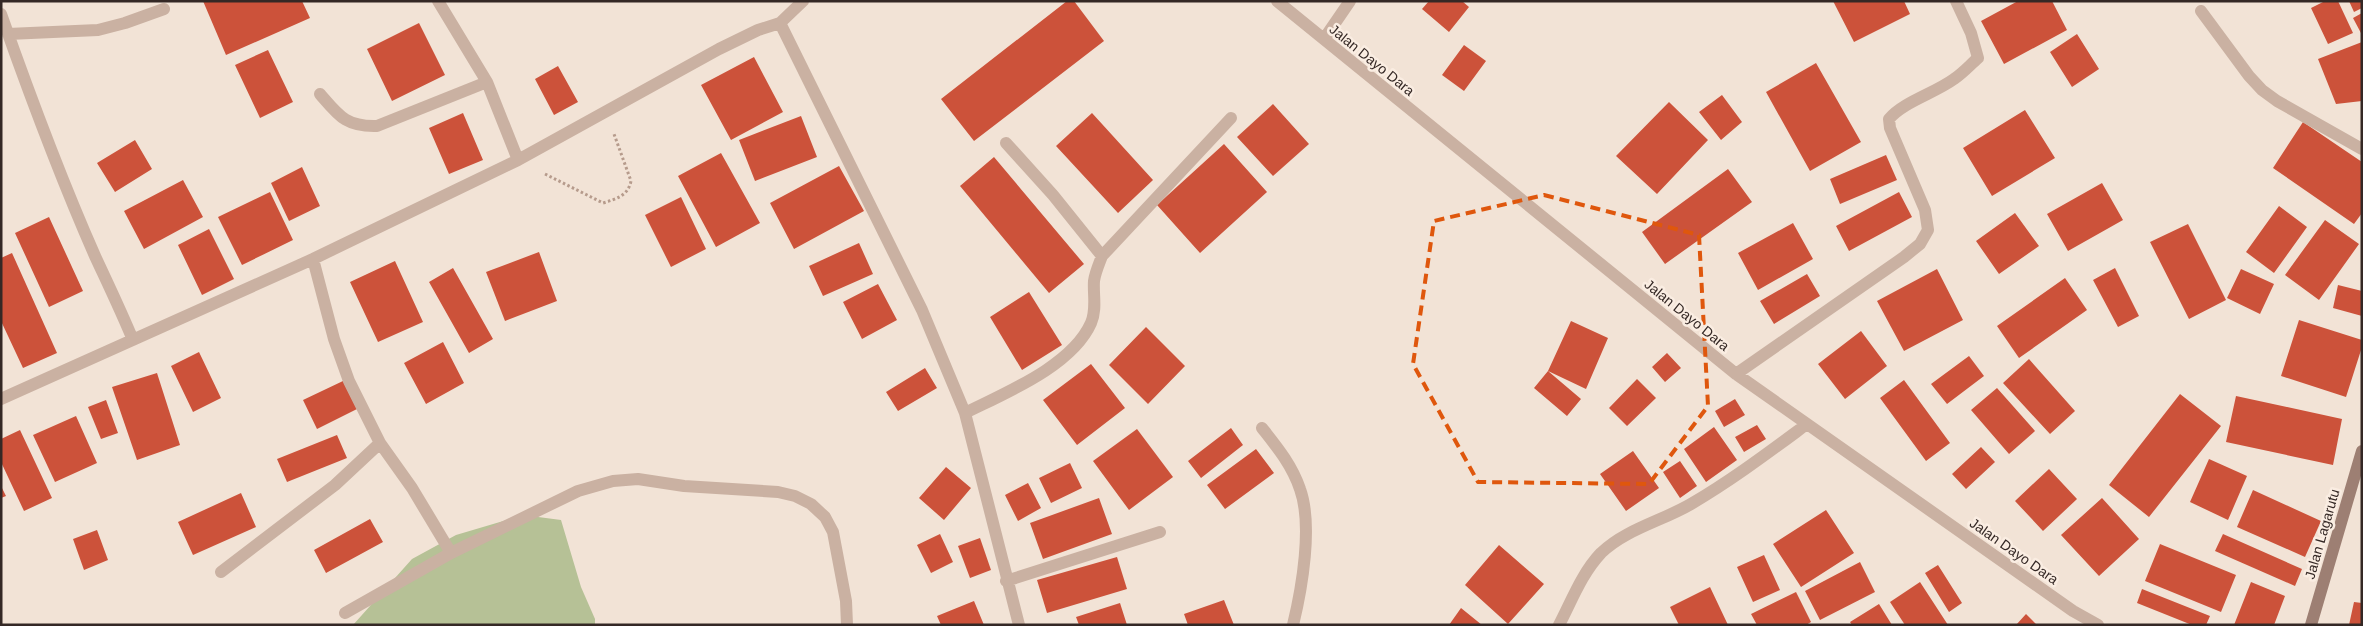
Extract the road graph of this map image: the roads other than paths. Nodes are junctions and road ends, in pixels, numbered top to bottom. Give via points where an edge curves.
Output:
1 (438, 1) edge
2 (803, 1) edge
3 (1276, 1) edge
4 (1350, 1) edge
5 (1956, 1) edge
6 (164, 9) dead end
7 (2201, 11) dead end
8 (1, 14) edge
9 (780, 23) junction
10 (8, 34) junction
11 (1324, 40) junction
12 (487, 82) junction
13 (320, 94) dead end
14 (1231, 118) dead end
15 (1006, 143) dead end
16 (2362, 149) edge
17 (518, 160) junction
18 (1102, 256) junction
19 (313, 259) junction
20 (133, 340) junction
21 (1736, 374) junction
22 (1, 400) edge
23 (965, 413) junction
24 (1807, 424) junction
25 (1262, 428) dead end
26 (380, 443) junction
27 (2362, 451) edge
28 (1160, 532) dead end
29 (451, 553) junction
30 (221, 572) dead end
31 (1006, 580) junction
32 (345, 613) dead end
33 (847, 625) edge
34 (1019, 625) edge
35 (1293, 625) edge
36 (1559, 625) edge
37 (2098, 625) edge
38 (2311, 625) edge

1 - 12 street
2 - 9 street
3 - 11 street, Jalan Dayo Dara
4 - 11 street
5 - 21 street via 1978,58 1955,78 1897,109 1889,119 1925,210 1928,230 1920,244
6 - 10 street via 98,30
7 - 16 street via 2262,90
8 - 10 street
9 - 17 street via 719,49
9 - 23 street via 922,310
10 - 20 street via 60,172
11 - 21 street, Jalan Dayo Dara
12 - 13 street via 377,126 364,126 340,117
12 - 17 street
14 - 18 street
15 - 18 street via 1053,194
17 - 19 street
18 - 23 street via 1094,280 1094,314 1082,336 1056,362
19 - 20 street
19 - 26 street via 349,381
20 - 22 street
21 - 24 street, Jalan Dayo Dara
23 - 31 street
24 - 36 street via 1715,490 1631,532 1602,552 1587,569
24 - 37 street, Jalan Dayo Dara via 2073,611
25 - 35 street via 1294,474 1305,507 1305,556
26 - 29 street
26 - 30 street via 335,485
27 - 38 street, Jalan Lagarutu
28 - 31 street
29 - 32 street
29 - 33 street via 578,491 613,481 638,479 684,486 778,492 811,504 825,516 833,532 846,601
31 - 34 street

